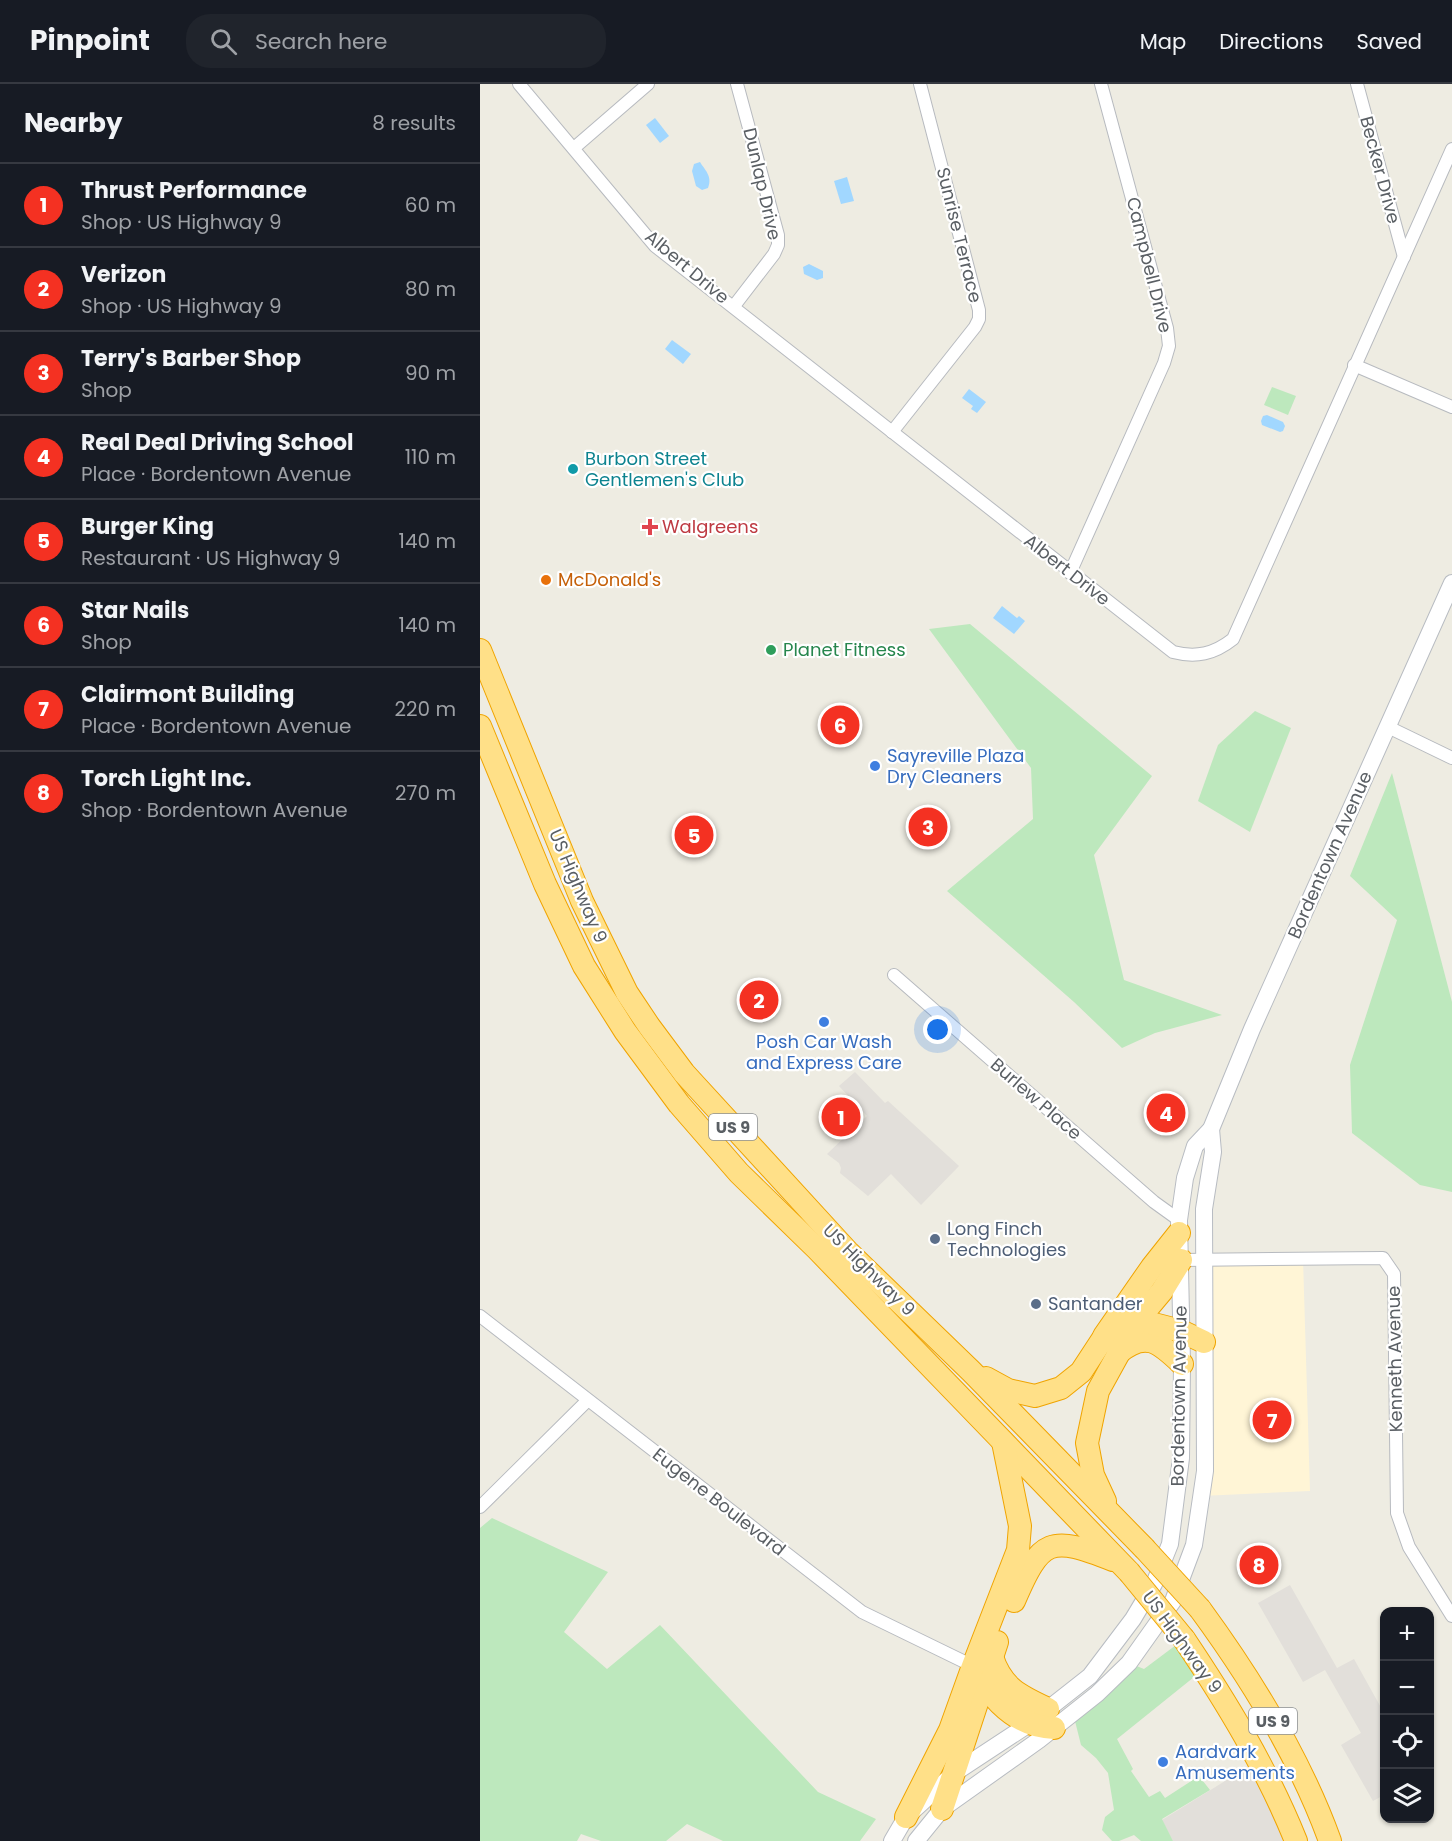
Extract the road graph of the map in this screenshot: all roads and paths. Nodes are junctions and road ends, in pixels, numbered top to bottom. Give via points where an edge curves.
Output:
1 (519, 84) edge
2 (648, 84) edge
3 (737, 84) edge
4 (920, 84) edge
5 (1101, 84) edge
6 (1357, 84) edge
7 (574, 148) junction
8 (1452, 149) edge
9 (1404, 257) junction
10 (734, 306) junction
11 (1354, 365) junction
12 (1452, 407) edge
13 (892, 432) junction
14 (1070, 573) junction
15 (1452, 583) edge
16 (480, 650) edge
17 (480, 726) edge
18 (1388, 727) junction
19 (1452, 758) edge
20 (894, 975) dead end
21 (1211, 1129) junction
22 (1179, 1227) junction
23 (1180, 1260) junction
24 (1204, 1260) junction
25 (480, 1316) edge
26 (1136, 1322) junction
27 (1181, 1331) junction
28 (1204, 1342) junction
29 (1110, 1347) junction
30 (1182, 1364) junction
31 (971, 1371) junction
32 (587, 1401) junction
33 (1002, 1440) junction
34 (480, 1507) edge
35 (1113, 1518) junction
36 (1125, 1567) junction
37 (1452, 1616) edge
38 (983, 1669) junction
39 (1051, 1719) junction
40 (1029, 1724) junction
41 (953, 1774) junction
42 (942, 1809) junction
43 (906, 1817) junction
44 (892, 1841) edge
45 (916, 1841) edge
46 (1296, 1841) edge
47 (1330, 1841) edge

1 - 7 street, Albert Drive
2 - 7 street
3 - 10 street, Dunlap Drive via 778,245
4 - 13 street, Sunrise Terrace via 979,319
5 - 14 street, Campbell Drive via 1169,346
6 - 9 street, Becker Drive
7 - 10 street, Albert Drive via 656,246
8 - 9 street, Albert Drive
9 - 11 street, Albert Drive
10 - 13 street, Albert Drive
11 - 12 street
11 - 14 street, Albert Drive via 1233,639 1224,646 1195,656 1173,652
13 - 14 street, Albert Drive
15 - 18 street, Bordentown Avenue
16 - 31 highway, US Highway 9 / US 9 via 582,901 627,993 649,1026 684,1073 849,1253
17 - 33 highway, US Highway 9 / US 9 via 545,884 584,966 625,1031 672,1095 739,1173
18 - 19 street
18 - 21 street, Bordentown Avenue via 1243,1048
20 - 22 street, Burlew Place
21 - 22 street, Bordentown Avenue via 1195,1146 1185,1178
21 - 24 street, Bordentown Avenue via 1213,1152 1204,1209
22 - 23 street, Bordentown Avenue
22 - 29 highway via 1152,1267
23 - 24 street, Kenneth Avenue
23 - 26 highway via 1162,1291
23 - 27 street, Bordentown Avenue
24 - 28 street, Bordentown Avenue
24 - 37 street, Kenneth Avenue via 1383,1258 1389,1265 1394,1274 1397,1513 1409,1547
25 - 32 street, Eugene Boulevard
26 - 27 highway
26 - 29 highway
27 - 28 highway
27 - 30 street, Bordentown Avenue
28 - 39 street, Bordentown Avenue via 1205,1471 1194,1545 1173,1601 1129,1663 1097,1694
29 - 30 highway via 1152,1341
29 - 31 highway via 1061,1388 1035,1396 1008,1390
29 - 35 highway via 1087,1443 1093,1475
30 - 39 street, Bordentown Avenue via 1181,1458 1170,1544 1154,1584 1133,1619
31 - 35 highway, US Highway 9 / US 9
32 - 34 street
32 - 38 street, Eugene Boulevard via 862,1612
33 - 36 highway, US Highway 9 / US 9
33 - 38 highway via 1020,1526 1018,1550
35 - 47 highway, US Highway 9 / US 9, bridge via 1200,1609 1237,1662 1278,1729
36 - 38 highway via 1067,1545 1052,1546 1038,1554
36 - 46 highway, US Highway 9 / US 9, bridge via 1184,1639 1248,1740
38 - 39 highway via 997,1671 1010,1689
38 - 40 highway via 997,1701
38 - 41 highway
38 - 43 highway
39 - 40 highway via 1043,1728
39 - 42 street, Bordentown Avenue
40 - 41 street
41 - 42 highway
41 - 43 street
42 - 45 street, Bordentown Avenue
43 - 44 street

